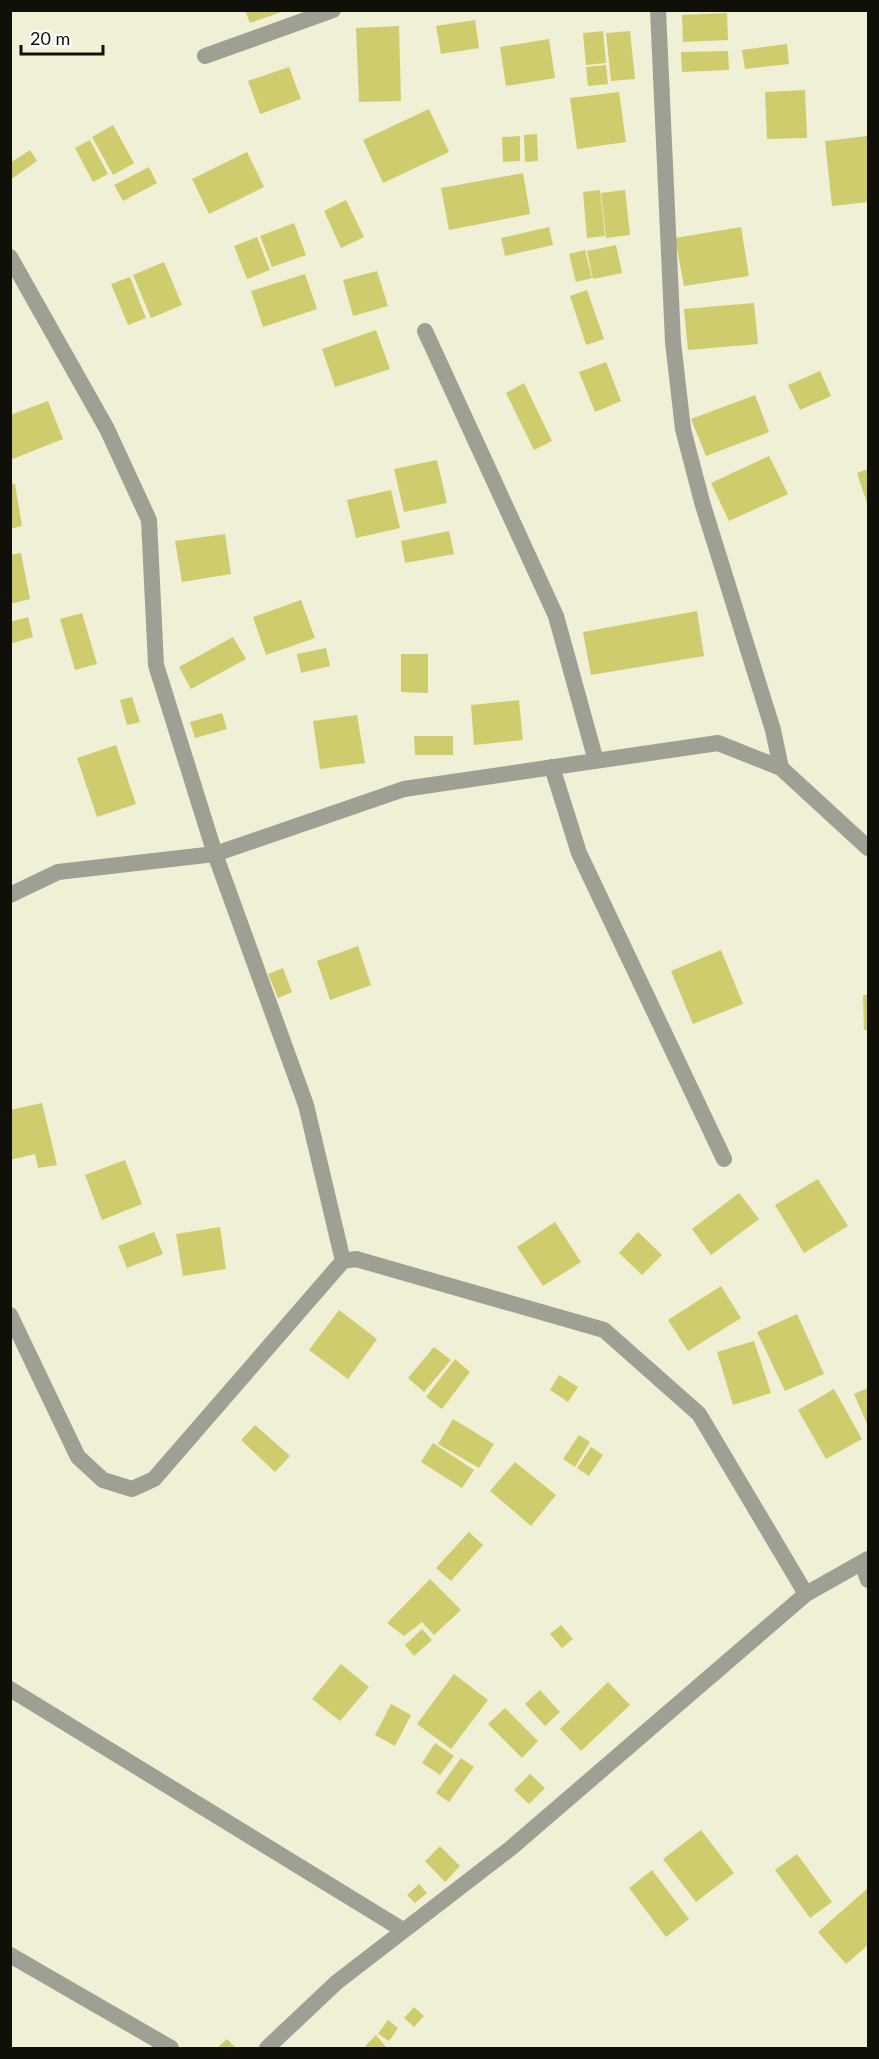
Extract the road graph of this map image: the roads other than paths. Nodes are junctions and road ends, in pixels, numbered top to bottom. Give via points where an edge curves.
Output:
1 (333, 10) edge
2 (658, 10) edge
3 (205, 56) dead end
4 (10, 257) edge
5 (425, 331) dead end
6 (596, 761) junction
7 (552, 767) junction
8 (781, 768) junction
9 (868, 848) edge
10 (215, 854) junction
11 (10, 895) edge
12 (724, 1158) dead end
13 (343, 1262) junction
14 (10, 1315) edge
15 (865, 1561) edge
16 (868, 1580) edge
17 (806, 1594) junction
18 (10, 1689) edge
19 (403, 1930) junction
20 (10, 1955) edge
21 (171, 2049) edge
22 (267, 2049) edge

1 - 3 street
2 - 8 street via 673,342 683,429
4 - 10 street via 107,429 149,520 156,665
5 - 6 street via 556,616
6 - 7 street
6 - 8 street via 718,743
7 - 10 street via 404,789
7 - 12 street via 579,853
8 - 9 street
10 - 11 street via 58,872
10 - 13 street via 306,1105
13 - 14 street via 154,1479 132,1489 103,1480 78,1457
13 - 17 street via 356,1259 604,1330 699,1414
15 - 16 street
15 - 17 street
17 - 19 street via 510,1848
18 - 19 street
19 - 22 street via 337,1982
20 - 21 street

